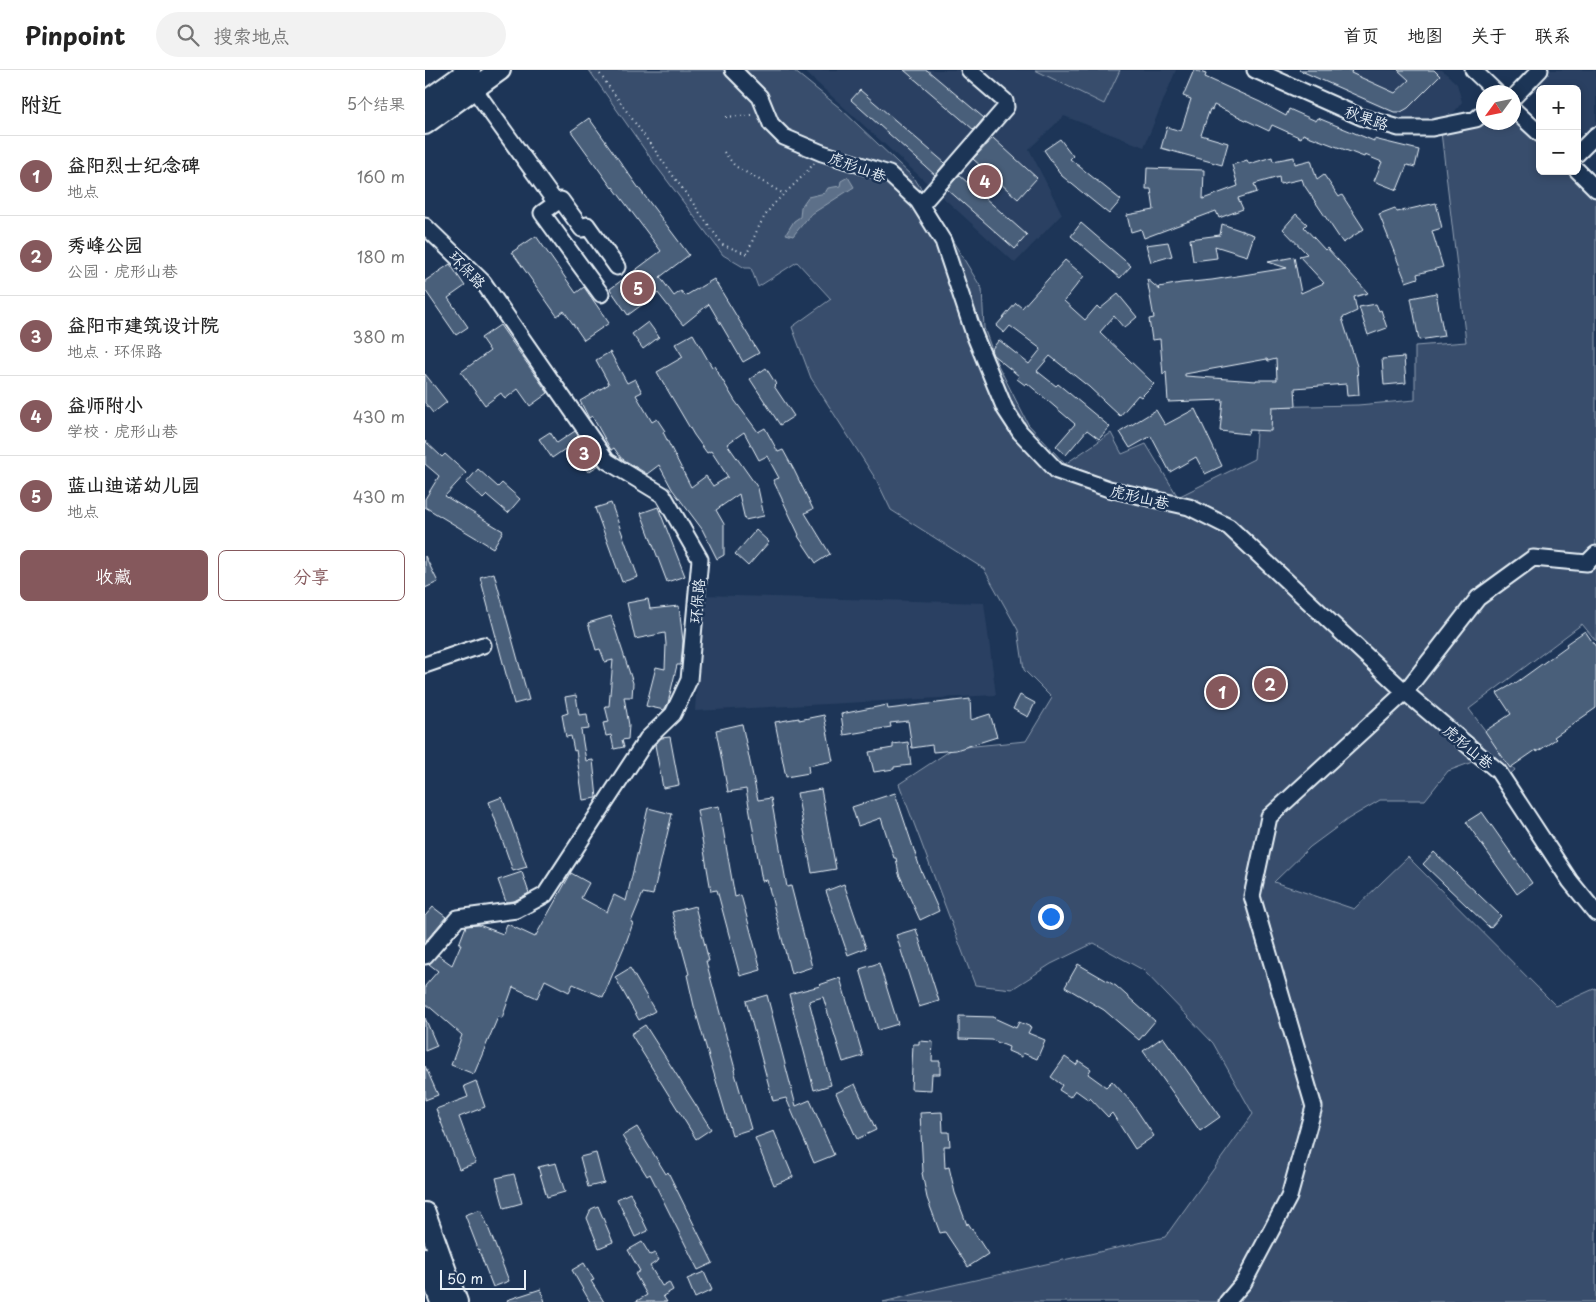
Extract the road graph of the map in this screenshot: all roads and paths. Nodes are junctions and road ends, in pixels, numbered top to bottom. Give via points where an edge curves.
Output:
1 (501, 70) edge
2 (597, 70) edge
3 (733, 70) edge
4 (969, 70) edge
5 (1255, 70) edge
6 (1473, 70) edge
7 (1539, 70) edge
8 (472, 80) edge
9 (1489, 85) edge
10 (1521, 89) edge
11 (425, 102) edge
12 (767, 113) junction
13 (1521, 116) edge
14 (726, 117) dead end
15 (1476, 119) edge
16 (425, 124) edge
17 (1536, 130) edge
18 (1596, 135) edge
19 (1581, 150) edge
20 (724, 152) dead end
21 (822, 153) junction
22 (1581, 174) edge
23 (1596, 188) edge
24 (785, 194) junction
25 (556, 203) junction
26 (921, 205) junction
27 (425, 226) edge
28 (617, 266) dead end
29 (601, 294) dead end
30 (1596, 554) edge
31 (483, 645) dead end
32 (425, 665) edge
33 (1405, 692) junction
34 (1596, 913) edge
35 (425, 956) edge
36 (425, 1213) edge
37 (425, 1258) edge
38 (441, 1302) edge
39 (457, 1302) edge
40 (1227, 1302) edge

1 - 8 main road
2 - 24 path via 723,244 747,254 762,222
3 - 12 street, 虎形山巷 via 760,97
4 - 26 street via 1005,101 1006,106
5 - 15 street, 秋果路 via 1361,117 1399,128 1432,128
6 - 9 street
7 - 10 street
8 - 11 main road
8 - 16 main road
8 - 25 street
12 - 14 path
12 - 21 street, 虎形山巷 via 771,124 784,137
13 - 17 street
18 - 19 street
20 - 24 path via 735,166
21 - 24 path
21 - 26 street, 虎形山巷 via 889,174
22 - 23 street
25 - 28 street via 561,200 582,228 587,225
25 - 29 street via 543,213
26 - 33 street, 虎形山巷 via 943,241 974,334 1005,408 1020,432 1057,471 1109,489 1189,507 1229,527
27 - 35 street, 环保路 via 483,282 607,461 663,495 700,559 689,680 673,714 647,738 545,895 517,910 458,918
30 - 33 street via 1587,563 1533,558 1478,598
31 - 32 street
33 - 34 street, 虎形山巷 via 1498,771 1570,881
33 - 40 street via 1269,817 1252,896 1314,1107 1289,1196 1244,1282
36 - 39 main road
37 - 38 main road

